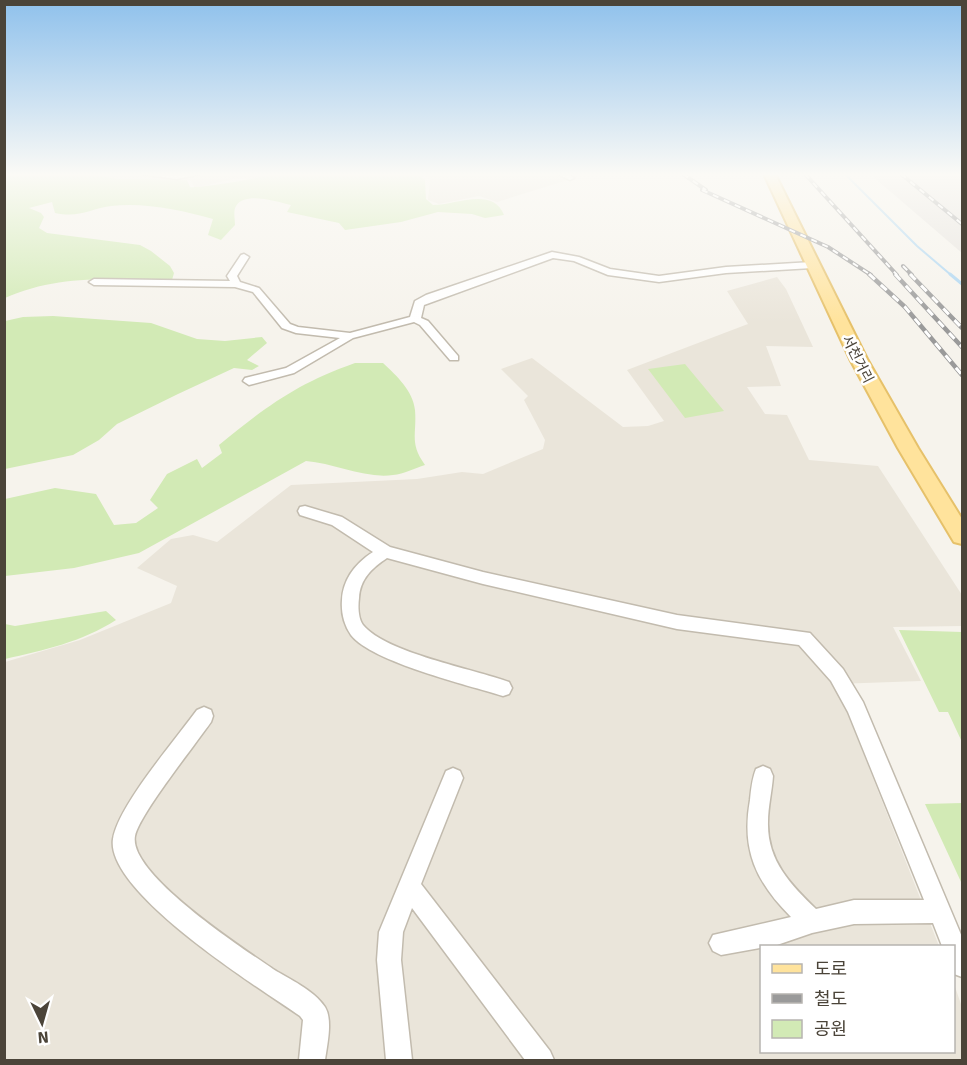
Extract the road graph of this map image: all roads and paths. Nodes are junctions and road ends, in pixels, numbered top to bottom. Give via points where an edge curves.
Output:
1 (793, 224) edge
2 (244, 257) dead end
3 (812, 265) junction
4 (94, 282) dead end
5 (236, 284) junction
6 (415, 319) junction
7 (350, 336) junction
8 (454, 358) dead end
9 (249, 381) dead end
10 (305, 511) dead end
11 (963, 536) edge
12 (385, 552) junction
13 (503, 688) dead end
14 (204, 716) dead end
15 (763, 776) dead end
16 (453, 778) dead end
17 (409, 886) junction
18 (940, 911) junction
19 (812, 921) junction
20 (721, 943) dead end
21 (954, 945) edge
22 (955, 946) edge
23 (963, 965) edge
24 (312, 1060) edge
25 (399, 1060) edge
26 (541, 1060) edge

1 - 3 main road, 서천거리
2 - 5 street via 234,269
3 - 6 street via 659,279 608,272 576,259 552,255 422,301
3 - 11 main road, 서천거리 via 869,382
4 - 5 street
5 - 7 street via 256,290 290,328
6 - 7 street
6 - 8 street via 424,323
7 - 9 street via 292,370
10 - 12 street via 338,521
12 - 13 street via 355,577 350,615 358,632 378,646
12 - 18 street via 677,622 804,638 837,675 856,708
14 - 24 street via 129,820 123,840 125,852 142,880 214,942 309,1007 316,1016
15 - 19 street via 757,842 765,867 782,892
16 - 17 street
17 - 25 street via 391,932 389,960
17 - 26 street
18 - 19 street via 854,912
18 - 21 street
19 - 20 street via 777,933
22 - 23 street

